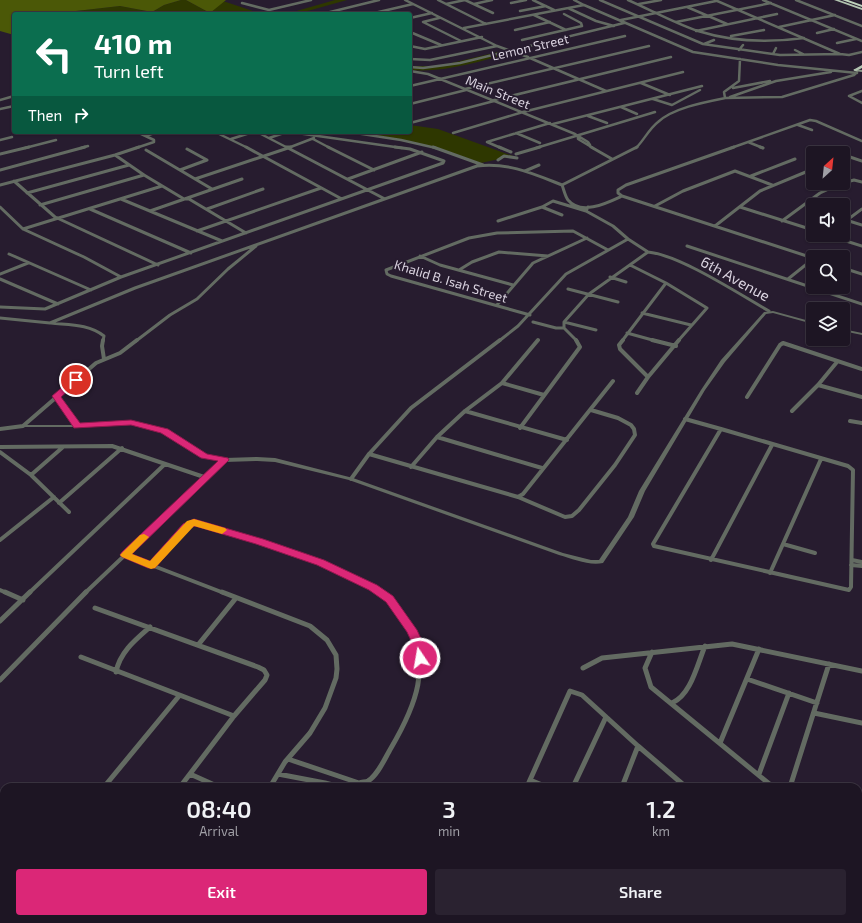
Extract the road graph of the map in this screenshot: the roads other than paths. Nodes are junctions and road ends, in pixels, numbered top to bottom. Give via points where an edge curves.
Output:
1 (245, 0) edge
2 (311, 0) edge
3 (379, 0) edge
4 (405, 0) edge
5 (438, 0) edge
6 (465, 0) edge
7 (492, 0) edge
8 (526, 0) edge
9 (533, 0) edge
10 (574, 0) edge
11 (600, 0) edge
12 (628, 0) edge
13 (661, 0) edge
14 (716, 0) edge
15 (721, 0) edge
16 (763, 0) edge
17 (796, 0) edge
18 (836, 0) edge
19 (844, 0) edge
20 (854, 0) edge
21 (862, 2) edge
22 (511, 3) dead end
23 (771, 3) junction
24 (413, 4) junction
25 (445, 4) junction
26 (474, 4) junction
27 (638, 4) junction
28 (584, 5) junction
29 (546, 6) junction
30 (687, 7) junction
31 (568, 8) junction
32 (737, 9) junction
33 (862, 9) edge
34 (554, 10) junction
35 (520, 11) dead end
36 (330, 12) edge
37 (379, 12) edge
38 (432, 12) junction
39 (493, 13) dead end
40 (655, 13) junction
41 (534, 14) junction
42 (564, 14) dead end
43 (777, 14) dead end
44 (707, 15) junction
45 (835, 15) junction
46 (412, 17) edge
47 (636, 17) junction
48 (439, 18) dead end
49 (757, 18) junction
50 (812, 20) junction
51 (550, 22) junction
52 (675, 22) junction
53 (625, 23) junction
54 (486, 24) junction
55 (727, 24) junction
56 (614, 26) junction
57 (862, 26) edge
58 (778, 27) junction
59 (464, 28) junction
60 (834, 29) junction
61 (515, 30) dead end
62 (567, 30) junction
63 (764, 30) dead end
64 (696, 31) junction
65 (412, 33) edge
66 (816, 33) dead end
67 (625, 36) dead end
68 (482, 37) junction
69 (727, 37) junction
70 (804, 38) junction
71 (857, 38) junction
72 (522, 40) dead end
73 (714, 40) dead end
74 (862, 40) edge
75 (461, 42) junction
76 (837, 43) dead end
77 (703, 44) junction
78 (743, 45) dead end
79 (412, 46) edge
80 (441, 46) junction
81 (497, 46) junction
82 (649, 46) dead end
83 (776, 48) dead end
84 (516, 50) junction
85 (739, 50) junction
86 (795, 50) dead end
87 (513, 51) junction
88 (862, 52) edge
89 (773, 54) junction
90 (840, 54) junction
91 (806, 55) junction
92 (671, 57) dead end
93 (529, 58) junction
94 (412, 59) edge
95 (740, 59) junction
96 (862, 66) edge
97 (412, 67) edge
98 (553, 68) junction
99 (839, 70) junction
100 (850, 70) junction
101 (412, 71) edge
102 (856, 71) junction
103 (683, 72) dead end
104 (862, 72) edge
105 (440, 78) junction
106 (578, 80) junction
107 (776, 81) junction
108 (641, 82) junction
109 (412, 85) edge
110 (702, 86) dead end
111 (731, 88) junction
112 (466, 89) junction
113 (700, 90) dead end
114 (606, 91) junction
115 (862, 91) edge
116 (670, 95) junction
117 (12, 97) edge
118 (726, 98) junction
119 (652, 99) junction
120 (0, 100) edge
121 (494, 101) junction
122 (412, 103) edge
123 (862, 103) edge
124 (12, 106) edge
125 (621, 107) junction
126 (0, 109) edge
127 (523, 112) junction
128 (655, 112) dead end
129 (637, 114) dead end
130 (588, 115) junction
131 (412, 122) edge
132 (607, 123) dead end
133 (551, 124) junction
134 (797, 124) junction
135 (812, 130) dead end
136 (453, 133) dead end
137 (516, 133) junction
138 (142, 134) edge
139 (152, 134) edge
140 (220, 134) edge
141 (247, 134) edge
142 (261, 134) edge
143 (281, 134) edge
144 (304, 134) edge
145 (363, 134) edge
146 (146, 136) junction
147 (318, 136) junction
148 (578, 136) junction
149 (12, 137) dead end
150 (269, 138) junction
151 (231, 139) junction
152 (313, 139) junction
153 (0, 140) edge
154 (56, 140) dead end
155 (862, 141) edge
156 (748, 142) junction
157 (540, 143) dead end
158 (88, 146) dead end
159 (288, 148) junction
160 (763, 148) dead end
161 (188, 149) dead end
162 (146, 150) dead end
163 (422, 152) junction
164 (511, 152) dead end
165 (0, 154) edge
166 (516, 154) dead end
167 (115, 155) junction
168 (262, 156) junction
169 (850, 157) edge
170 (517, 158) dead end
171 (612, 159) junction
172 (795, 159) dead end
173 (498, 160) junction
174 (862, 161) edge
175 (489, 164) junction
176 (129, 165) junction
177 (484, 165) junction
178 (506, 165) junction
179 (538, 165) dead end
180 (0, 170) edge
181 (180, 170) junction
182 (374, 170) junction
183 (525, 172) junction
184 (806, 172) edge
185 (144, 175) junction
186 (751, 176) junction
187 (195, 179) junction
188 (242, 179) dead end
189 (348, 179) junction
190 (14, 181) junction
191 (850, 181) edge
192 (862, 182) edge
193 (0, 185) edge
194 (562, 185) junction
195 (772, 185) junction
196 (162, 186) junction
197 (321, 188) junction
198 (212, 189) junction
199 (263, 189) dead end
200 (367, 189) junction
201 (827, 190) edge
202 (27, 193) junction
203 (622, 196) junction
204 (340, 198) junction
205 (383, 198) junction
206 (121, 199) junction
207 (184, 199) junction
208 (40, 205) junction
209 (655, 206) junction
210 (0, 207) edge
211 (542, 207) junction
212 (740, 207) junction
213 (862, 208) edge
214 (90, 209) junction
215 (207, 209) junction
216 (587, 209) junction
217 (150, 212) junction
218 (562, 215) dead end
219 (850, 217) edge
220 (57, 218) junction
221 (226, 221) junction
222 (498, 221) dead end
223 (782, 221) junction
224 (850, 221) edge
225 (862, 225) edge
226 (715, 226) junction
227 (23, 228) junction
228 (806, 228) edge
229 (197, 231) junction
230 (246, 232) junction
231 (587, 238) junction
232 (628, 239) junction
233 (223, 242) junction
234 (850, 242) edge
235 (259, 243) junction
236 (687, 246) dead end
237 (862, 246) edge
238 (608, 250) junction
239 (648, 252) junction
240 (191, 253) junction
241 (9, 254) dead end
242 (420, 256) junction
243 (550, 256) junction
244 (806, 256) edge
245 (28, 263) junction
246 (806, 264) edge
247 (158, 265) junction
248 (630, 265) junction
249 (459, 270) junction
250 (850, 270) edge
251 (0, 274) edge
252 (862, 274) edge
253 (121, 277) junction
254 (610, 277) junction
255 (0, 279) edge
256 (788, 279) junction
257 (626, 282) dead end
258 (666, 283) junction
259 (513, 285) junction
260 (568, 289) dead end
261 (91, 290) junction
262 (589, 294) junction
263 (618, 302) dead end
264 (58, 304) junction
265 (862, 304) edge
266 (497, 305) junction
267 (0, 306) edge
268 (768, 311) junction
269 (642, 313) junction
270 (530, 315) junction
271 (0, 318) edge
272 (806, 321) edge
273 (533, 322) dead end
274 (564, 322) junction
275 (50, 323) junction
276 (691, 325) junction
277 (564, 328) junction
278 (596, 330) dead end
279 (850, 331) edge
280 (627, 333) junction
281 (862, 334) edge
282 (538, 340) dead end
283 (676, 346) junction
284 (104, 359) junction
285 (837, 362) junction
286 (862, 369) edge
287 (648, 377) junction
288 (612, 381) dead end
289 (502, 383) junction
290 (818, 385) junction
291 (636, 393) dead end
292 (544, 395) junction
293 (56, 396) junction
294 (747, 397) dead end
295 (862, 397) edge
296 (591, 410) junction
297 (465, 411) junction
298 (792, 411) dead end
299 (685, 419) junction
300 (850, 421) dead end
301 (862, 423) edge
302 (23, 426) junction
303 (77, 426) junction
304 (520, 428) junction
305 (0, 429) edge
306 (721, 429) junction
307 (436, 437) junction
308 (567, 440) junction
309 (772, 444) junction
310 (64, 446) junction
311 (0, 447) edge
312 (122, 448) junction
313 (0, 452) edge
314 (369, 454) junction
315 (821, 459) junction
316 (225, 460) junction
317 (165, 464) junction
318 (411, 467) junction
319 (542, 468) junction
320 (31, 475) junction
321 (207, 478) junction
322 (350, 479) junction
323 (518, 497) junction
324 (54, 498) junction
325 (59, 503) junction
326 (69, 512) dead end
327 (0, 540) edge
328 (783, 544) junction
329 (815, 553) dead end
330 (125, 555) junction
331 (711, 560) junction
332 (852, 562) junction
333 (862, 562) edge
334 (151, 566) junction
335 (862, 566) edge
336 (770, 573) junction
337 (0, 590) edge
338 (236, 598) junction
339 (22, 600) junction
340 (95, 608) dead end
341 (0, 621) edge
342 (150, 627) junction
343 (198, 645) junction
344 (705, 646) junction
345 (759, 649) junction
346 (652, 652) junction
347 (81, 657) dead end
348 (829, 664) junction
349 (583, 668) dead end
350 (862, 671) edge
351 (116, 672) junction
352 (747, 679) junction
353 (0, 680) edge
354 (789, 693) junction
355 (179, 696) junction
356 (672, 703) junction
357 (817, 703) junction
358 (814, 713) junction
359 (234, 716) junction
360 (606, 717) junction
361 (862, 723) edge
362 (720, 743) junction
363 (638, 746) junction
364 (288, 759) junction
365 (190, 774) junction
366 (278, 774) junction
367 (759, 774) junction
368 (530, 780) junction
369 (107, 783) edge
370 (183, 783) edge
371 (210, 783) edge
372 (272, 783) edge
373 (330, 783) edge
374 (529, 783) edge
375 (537, 783) edge
376 (575, 783) edge
377 (624, 783) edge
378 (681, 783) edge
379 (769, 783) edge
380 (791, 783) edge

1 - 2 street via 242,2 269,10
3 - 36 street
4 - 24 street
5 - 25 street
6 - 25 street
6 - 26 street
7 - 26 street
8 - 22 street
9 - 29 street
10 - 28 street
11 - 47 street
12 - 27 street
13 - 27 street
14 - 15 street
14 - 30 street
14 - 32 street
16 - 23 street
17 - 45 street
18 - 33 highway
19 - 33 highway
20 - 21 highway
23 - 32 street
23 - 50 street
24 - 37 street
24 - 38 street
25 - 54 street
26 - 39 street
27 - 40 street
28 - 31 street
28 - 53 street
29 - 34 street
29 - 35 street
30 - 40 street
30 - 44 street
31 - 34 street
31 - 56 street
32 - 44 street
32 - 49 street
34 - 41 street
38 - 46 street
38 - 59 street
40 - 47 street
40 - 52 street
41 - 51 street
41 - 54 street
42 - 62 street via 582,24
43 - 49 street
44 - 52 street
44 - 55 street
45 - 50 street
45 - 57 street
47 - 77 street
47 - 100 street via 621,20 694,51
48 - 75 street via 423,22
49 - 55 street
49 - 58 street
50 - 58 street
50 - 60 street
51 - 61 street
51 - 62 street
52 - 64 street
53 - 56 street
53 - 95 street via 693,52
54 - 59 street
55 - 64 street
56 - 84 street
58 - 70 street
59 - 68 street
60 - 66 street
60 - 71 street
62 - 72 street
63 - 69 street
64 - 69 street
65 - 80 street
67 - 93 street, Lemon Street
68 - 75 street
68 - 81 street
69 - 70 street via 774,42
70 - 90 street
71 - 74 street
71 - 76 street
73 - 77 street
75 - 80 street
77 - 85 street
78 - 85 street
79 - 80 street via 425,49
81 - 87 street
81 - 94 street via 430,60
82 - 98 street
83 - 89 street
84 - 87 street
84 - 93 street
85 - 89 street
86 - 91 street
87 - 93 street
87 - 97 street via 460,63
88 - 90 street
89 - 91 street
90 - 91 street
92 - 106 street
93 - 98 street
93 - 105 street, Lemon Street
95 - 99 street
95 - 111 street via 739,82
96 - 102 highway
98 - 106 street
98 - 112 street
99 - 100 street
99 - 102 street
99 - 107 street
100 - 102 street
101 - 105 street, Main Street
102 - 104 main road
102 - 118 street via 782,97
103 - 108 street
105 - 109 street, Lemon Street
105 - 112 street, Main Street
106 - 114 street
106 - 121 street
107 - 111 street
107 - 118 street
108 - 114 street
108 - 116 street
110 - 116 street
111 - 118 street via 724,92
112 - 121 street, Main Street
112 - 122 street
113 - 119 street via 672,106
114 - 127 street
115 - 123 street via 849,96
116 - 119 street
117 - 120 street
118 - 171 street via 707,102 661,119 638,146
119 - 125 street
121 - 127 street, Main Street
121 - 131 street
124 - 126 street
125 - 129 street
125 - 130 street
127 - 133 street, Main Street
127 - 136 street
128 - 148 street
130 - 132 street
130 - 133 street
133 - 137 street
133 - 148 street, Main Street
134 - 135 street
134 - 155 street via 814,120
134 - 156 street
137 - 157 street
137 - 164 street via 487,142
138 - 146 street
139 - 146 street
140 - 151 street
141 - 151 street
142 - 150 street
143 - 150 street
144 - 147 street
145 - 177 street via 417,142 462,155
146 - 167 street via 154,140 153,143
147 - 152 street
147 - 163 street
148 - 166 street
148 - 171 street, Main Street via 578,139
149 - 153 street
150 - 159 street
151 - 168 street
152 - 159 street
152 - 182 street
154 - 165 street
156 - 160 street
156 - 203 street via 626,185 618,190
158 - 180 street
159 - 168 street
159 - 189 street
161 - 181 street via 207,160
162 - 181 street
163 - 182 street
163 - 200 street via 444,162
167 - 176 street
167 - 190 street
168 - 187 street
168 - 197 street
169 - 174 street
170 - 173 street via 505,156
171 - 194 street
172 - 186 street
173 - 175 street
173 - 178 street
175 - 177 street
175 - 178 street
176 - 185 street
176 - 202 street
177 - 205 street
178 - 183 street
179 - 183 street
181 - 187 street
182 - 189 street
183 - 194 street
184 - 195 street
185 - 196 street
185 - 208 street
186 - 195 street
186 - 209 street via 738,171 729,173 683,191
187 - 198 street
188 - 198 street
189 - 200 street
190 - 193 street
190 - 202 street
191 - 192 street
194 - 216 street via 569,201
195 - 212 street
196 - 206 street
196 - 207 street
197 - 204 street
197 - 221 street
198 - 207 street
199 - 215 street
200 - 204 street
200 - 205 street
201 - 223 street
202 - 208 street
203 - 209 street
203 - 216 street
204 - 230 street
205 - 235 street
206 - 214 street
206 - 217 street
207 - 215 street
207 - 217 street
208 - 220 street
209 - 226 street
210 - 227 street
211 - 216 street via 554,201 568,207
211 - 218 street
211 - 222 street
212 - 223 street
212 - 226 street
213 - 219 street
214 - 220 street
214 - 240 street
215 - 221 street
216 - 232 street, 6th Avenue
217 - 229 street
220 - 227 street
220 - 247 street
221 - 229 street
221 - 230 street
223 - 228 street
224 - 225 street
226 - 244 street
227 - 253 street
229 - 233 street
230 - 233 street
231 - 238 street, Khalid B. Isah Street
231 - 242 street, Khalid B. Isah Street via 569,230 487,234
231 - 243 street
232 - 238 street
232 - 239 street, 6th Avenue
233 - 240 street
234 - 237 street
235 - 275 street via 135,288
235 - 284 street via 197,299 170,315 124,351
236 - 256 street
238 - 270 street via 566,274
239 - 248 street
239 - 268 street, 6th Avenue via 659,253 696,270
240 - 247 street
241 - 245 street
242 - 249 street
242 - 266 street, Khalid B. Isah Street via 388,268 386,272 391,276
243 - 249 street via 499,252
243 - 259 street via 531,265
245 - 251 street
245 - 261 street
246 - 256 street
247 - 253 street
248 - 254 street
248 - 258 street
249 - 259 street
250 - 252 street
253 - 261 street
254 - 257 street
254 - 262 street
255 - 264 street
256 - 265 street
258 - 269 street
258 - 276 street via 706,306 706,311
259 - 266 street
260 - 262 street
261 - 264 street
262 - 263 street
262 - 274 street
264 - 267 street via 43,310
266 - 270 street, Khalid B. Isah Street
268 - 272 street, 6th Avenue
268 - 299 street via 723,361
269 - 276 street
269 - 280 street
270 - 314 street via 411,408
271 - 275 street
273 - 277 street
274 - 277 street
274 - 278 street
275 - 284 street via 90,327 100,332 104,336
276 - 283 street
277 - 292 street via 577,340 580,347
279 - 281 street
280 - 283 street
280 - 287 street via 618,347
282 - 289 street
283 - 287 street
284 - 293 street
285 - 286 street
285 - 290 street
285 - 294 street via 784,343 780,345
287 - 291 street
288 - 296 street
289 - 292 street
289 - 297 street
290 - 295 street
290 - 298 street
292 - 304 street
293 - 302 street
293 - 303 street
296 - 308 street
296 - 323 street via 622,418 636,431 615,465 579,510 572,516 565,517
297 - 304 street
297 - 307 street
299 - 306 street
299 - 322 street via 638,500 631,517 601,562 561,554
300 - 301 street
302 - 303 street
302 - 305 street
303 - 316 street via 131,423 164,431 204,456
304 - 308 street
306 - 309 street
306 - 331 street via 653,544
307 - 318 street
307 - 319 street
308 - 319 street
309 - 315 street
309 - 331 street
310 - 311 street
310 - 312 street
310 - 320 street
312 - 317 street
312 - 325 street
313 - 320 street
314 - 318 street
314 - 322 street
315 - 328 street
315 - 332 street via 848,466 853,470
316 - 321 street
316 - 322 street via 275,460
317 - 321 street
317 - 339 street
318 - 323 street
319 - 323 street
320 - 324 street
321 - 330 street
324 - 325 street
324 - 327 street
325 - 326 street
328 - 329 street
328 - 336 street
330 - 334 street
330 - 353 street
331 - 336 street
332 - 333 street
332 - 335 street
332 - 336 street via 850,588 847,590
334 - 338 street
334 - 364 street via 187,526 194,522 321,562 373,587 390,599 412,630 418,645 420,673 408,717 376,774 368,781 358,783
337 - 339 street
338 - 343 street
338 - 364 street via 317,630 331,645 338,660 334,687 322,712
339 - 341 street
340 - 342 street
342 - 343 street
342 - 351 street via 126,649
343 - 359 street via 264,670 267,675
344 - 345 street via 732,644
344 - 346 street
344 - 356 street via 686,694
345 - 348 street
345 - 352 street
346 - 349 street via 602,658
346 - 356 street via 645,668 647,677 651,687
347 - 351 street
348 - 350 street
348 - 357 street
351 - 355 street
352 - 354 street
352 - 362 street
354 - 357 street
354 - 367 street
355 - 359 street
355 - 369 street
356 - 362 street
357 - 358 street
358 - 361 street
358 - 380 street
359 - 365 street
360 - 363 street
360 - 368 street via 582,695 570,691
360 - 376 street
362 - 367 street
363 - 377 street
363 - 378 street
364 - 366 street
365 - 370 street
365 - 371 street
366 - 372 street
366 - 373 street
367 - 379 street
368 - 374 street
368 - 375 street

